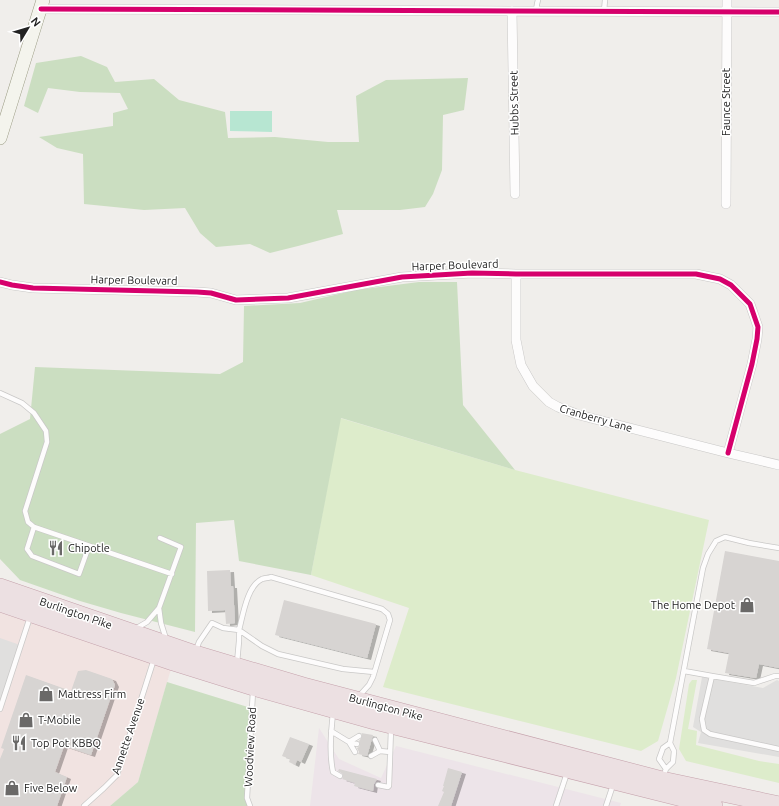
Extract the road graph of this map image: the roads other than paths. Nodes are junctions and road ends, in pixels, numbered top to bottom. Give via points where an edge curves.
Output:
1 (538, 0) edge
2 (605, 0) edge
3 (727, 0) edge
4 (42, 4) edge
5 (512, 11) junction
6 (536, 11) junction
7 (604, 11) junction
8 (727, 12) junction
9 (779, 12) edge
10 (3, 122) edge
11 (0, 138) edge
12 (515, 194) dead end
13 (726, 204) dead end
14 (516, 274) junction
15 (0, 282) edge
16 (0, 393) edge
17 (728, 453) junction
18 (779, 465) edge
19 (34, 527) junction
20 (160, 538) dead end
21 (90, 546) junction
22 (779, 548) edge
23 (0, 574) edge
24 (172, 574) junction
25 (0, 587) edge
26 (0, 603) edge
27 (33, 606) junction
28 (160, 608) junction
29 (239, 630) junction
30 (130, 632) junction
31 (168, 644) junction
32 (195, 654) junction
33 (155, 655) junction
34 (237, 666) junction
35 (684, 671) junction
36 (374, 672) junction
37 (712, 676) junction
38 (779, 676) edge
39 (253, 687) junction
40 (357, 699) junction
41 (334, 709) junction
42 (0, 710) edge
43 (391, 725) junction
44 (331, 731) junction
45 (360, 736) dead end
46 (375, 740) dead end
47 (349, 742) junction
48 (670, 743) junction
49 (357, 744) dead end
50 (373, 749) dead end
51 (779, 749) edge
52 (380, 751) junction
53 (355, 752) dead end
54 (390, 752) junction
55 (371, 756) dead end
56 (568, 770) junction
57 (664, 775) junction
58 (340, 776) dead end
59 (614, 781) junction
60 (378, 785) dead end
61 (779, 805) edge
62 (84, 806) edge
63 (250, 806) edge
64 (556, 806) edge
65 (606, 806) edge
66 (714, 806) edge

1 - 6 lane
2 - 7 lane
3 - 8 street, Faunce Street
4 - 5 street
4 - 10 street
5 - 6 street
5 - 12 street, Hubbs Street
6 - 7 street
7 - 8 street
8 - 9 street
8 - 13 street, Faunce Street
10 - 11 street
14 - 15 street, Harper Boulevard via 472,273 402,277 288,298 253,300 236,300 198,292 33,288
14 - 17 street, Cranberry Lane via 516,340 521,365 533,386 549,402 579,415
14 - 17 street, Harper Boulevard via 696,274 720,279 731,285 750,304 758,327 752,364
16 - 19 lane via 22,402 34,413 46,431 47,442 25,511 28,522
17 - 18 street, Cranberry Lane
19 - 21 lane
19 - 21 lane via 27,549 32,556 79,574
20 - 24 lane via 181,547
21 - 24 lane
22 - 35 lane via 724,537 716,541 703,568
23 - 27 highway
24 - 28 lane
25 - 27 highway, Burlington Pike
26 - 27 highway, Burlington Pike
27 - 30 highway, Burlington Pike
27 - 33 highway, Burlington Pike
27 - 42 lane
28 - 30 lane via 147,622
28 - 31 lane via 161,623
29 - 32 lane via 223,628 212,623 199,642
29 - 34 lane
29 - 36 lane via 278,654 343,669
29 - 36 lane via 254,585 262,579 272,577 382,609 390,620
30 - 31 highway, Burlington Pike
31 - 32 highway, Burlington Pike
32 - 34 highway, Burlington Pike
33 - 39 highway, Burlington Pike
33 - 62 lane, Annette Avenue via 117,775
34 - 40 highway, Burlington Pike
35 - 37 lane
35 - 48 lane
36 - 40 lane via 369,685
37 - 38 lane via 754,683
37 - 51 lane via 702,719 704,730 710,734
39 - 41 highway, Burlington Pike
39 - 63 lane, Woodview Road via 247,798
40 - 57 highway, Burlington Pike
41 - 43 highway, Burlington Pike
41 - 44 lane
43 - 54 lane
43 - 56 highway, Burlington Pike
44 - 47 lane
44 - 58 lane via 333,772
45 - 47 lane
46 - 52 lane
47 - 49 lane
47 - 53 lane
48 - 57 lane via 674,751 674,762
48 - 57 lane via 663,748 659,759
50 - 52 lane
52 - 54 lane
52 - 55 lane
54 - 60 lane via 389,786
56 - 59 highway, Burlington Pike
56 - 64 lane
57 - 61 highway, Burlington Pike
59 - 65 lane
59 - 66 highway, Burlington Pike

